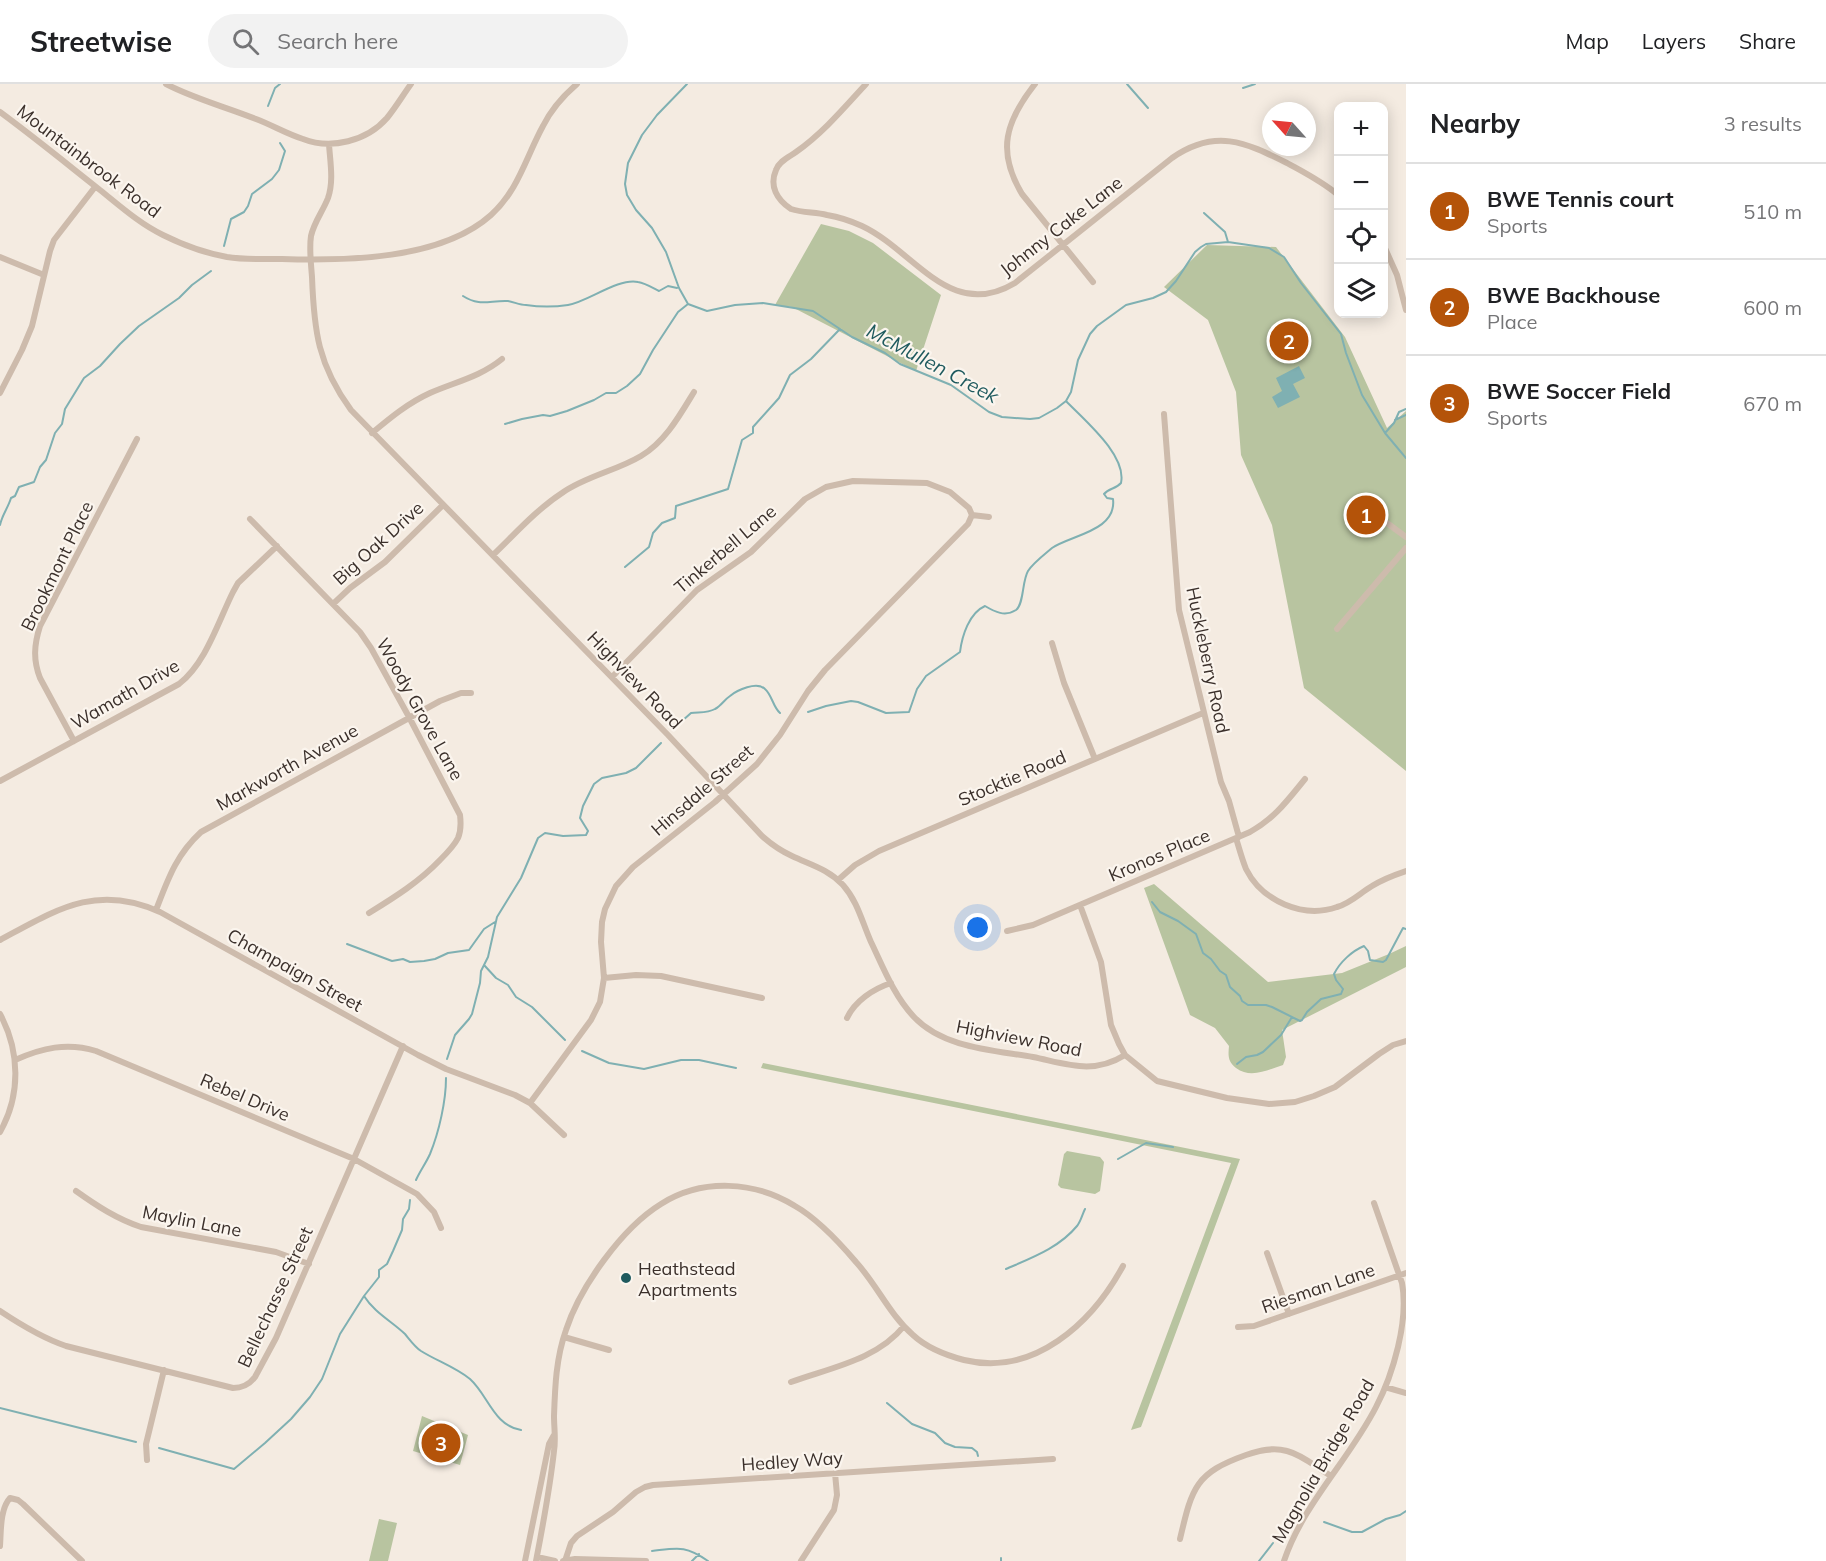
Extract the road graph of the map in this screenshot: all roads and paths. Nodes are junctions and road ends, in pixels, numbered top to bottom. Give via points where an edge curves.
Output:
1 (166, 84) edge
2 (411, 84) edge
3 (577, 84) edge
4 (866, 84) edge
5 (1035, 84) edge
6 (0, 112) edge
7 (329, 144) junction
8 (95, 187) junction
9 (1334, 192) edge
10 (1063, 245) junction
11 (0, 256) edge
12 (1388, 256) edge
13 (311, 261) junction
14 (44, 275) junction
15 (1093, 282) dead end
16 (1406, 310) edge
17 (502, 359) dead end
18 (694, 392) dead end
19 (0, 393) edge
20 (1164, 414) dead end
21 (372, 433) junction
22 (137, 439) dead end
23 (443, 505) junction
24 (972, 515) junction
25 (989, 517) dead end
26 (250, 519) dead end
27 (1387, 523) dead end
28 (1406, 537) edge
29 (277, 546) junction
30 (1406, 548) edge
31 (493, 555) junction
32 (333, 603) junction
33 (1337, 629) dead end
34 (1052, 643) dead end
35 (612, 677) junction
36 (471, 693) dead end
37 (1203, 713) junction
38 (409, 717) junction
39 (74, 741) junction
40 (1095, 759) junction
41 (1305, 779) dead end
42 (0, 781) edge
43 (724, 795) junction
44 (1238, 837) junction
45 (1406, 872) edge
46 (838, 880) junction
47 (1080, 904) junction
48 (156, 910) junction
49 (369, 913) dead end
50 (1007, 931) dead end
51 (0, 940) edge
52 (604, 978) junction
53 (891, 983) junction
54 (762, 998) dead end
55 (0, 1014) edge
56 (847, 1018) dead end
57 (1406, 1041) edge
58 (403, 1046) junction
59 (1125, 1055) junction
60 (15, 1060) junction
61 (530, 1103) junction
62 (0, 1132) edge
63 (564, 1135) dead end
64 (354, 1159) junction
65 (76, 1191) dead end
66 (1374, 1203) dead end
67 (441, 1228) dead end
68 (1267, 1253) dead end
69 (309, 1264) junction
70 (1123, 1266) dead end
71 (1402, 1274) edge
72 (0, 1311) edge
73 (1289, 1314) junction
74 (904, 1326) junction
75 (1238, 1328) dead end
76 (564, 1337) junction
77 (609, 1350) dead end
78 (164, 1370) junction
79 (791, 1382) dead end
80 (1385, 1387) junction
81 (1406, 1393) edge
82 (555, 1435) junction
83 (1053, 1459) dead end
84 (147, 1460) dead end
85 (835, 1473) junction
86 (1331, 1476) junction
87 (1180, 1539) dead end
88 (0, 1546) edge
89 (536, 1559) edge
90 (82, 1561) edge
91 (525, 1561) edge
92 (555, 1561) edge
93 (564, 1561) edge
94 (646, 1561) edge
95 (801, 1561) edge
96 (1284, 1561) edge

1 - 7 street via 302,139
2 - 7 street via 378,127 355,139
3 - 13 street, Mountainbrook Road via 543,124 511,192 478,225 442,243 418,249
4 - 10 street, Johnny Cake Lane via 812,140 778,165 774,188 783,205 861,226 946,287 973,296 1006,289
5 - 10 street via 1016,110 1009,128 1007,160 1019,188
6 - 8 street, Mountainbrook Road
7 - 13 street, Highview Road via 331,186 312,230
8 - 13 street, Mountainbrook Road via 154,230 204,252 245,259
8 - 14 street via 57,236
9 - 10 street, Johnny Cake Lane via 1307,173 1248,144 1228,140 1205,142 1172,158
10 - 15 street
11 - 14 street
12 - 16 street
13 - 21 street, Highview Road via 315,325 324,362 341,396
14 - 19 street via 26,341
17 - 21 street via 477,375 417,399
18 - 31 street via 650,450 563,492
20 - 37 street, Huckleberry Road via 1179,610
21 - 23 street, Highview Road
22 - 39 street, Brookmont Place via 37,637 35,657 40,678
23 - 31 street, Highview Road
23 - 32 street, Big Oak Drive via 385,562
24 - 25 street
24 - 35 street, Tinkerbell Lane via 950,492 927,483 854,481 825,487 805,499 751,552 697,590
24 - 43 street, Hinsdale Street via 968,524 825,669 771,748
26 - 29 street, Woody Grove Lane
27 - 28 street
29 - 32 street, Woody Grove Lane
29 - 39 street, Wamath Drive via 238,583 189,676
30 - 33 street
31 - 35 street, Highview Road
32 - 38 street, Woody Grove Lane via 371,648
34 - 40 street
35 - 43 street, Highview Road
36 - 38 street, Markworth Avenue via 453,695
37 - 40 street, Stocktie Road
37 - 44 street, Huckleberry Road
38 - 48 street, Markworth Avenue via 201,832 179,856
38 - 49 street, Woody Grove Lane via 458,811 460,831 458,839 428,873
39 - 42 street, Wamath Drive
40 - 46 street, Stocktie Road via 879,851
41 - 44 street, Kronos Place via 1267,823
43 - 46 street, Highview Road via 773,846
43 - 52 street, Hinsdale Street via 633,867 616,886 602,922
44 - 45 street, Huckleberry Road via 1246,869 1264,892 1302,909 1337,907 1371,886
44 - 47 street, Kronos Place
46 - 53 street, Highview Road via 859,910
47 - 50 street, Kronos Place via 1033,925
47 - 59 street via 1101,962 1111,1025
48 - 51 street, Champaign Street via 118,900 80,902 49,913
48 - 58 street, Champaign Street
52 - 54 street via 661,976
52 - 61 street, Hinsdale Street via 595,1014
53 - 56 street via 854,1006
53 - 59 street, Highview Road via 913,1016 934,1033 956,1042 1081,1066 1103,1066
55 - 60 street
57 - 59 street via 1393,1045 1335,1087 1295,1102 1269,1104 1157,1081
58 - 61 street, Champaign Street
58 - 64 street, Bellechasse Street
60 - 62 street via 15,1089
60 - 64 street, Rebel Drive via 54,1047 89,1049
61 - 63 street, Champaign Street
64 - 67 street, Rebel Drive via 417,1194 434,1212
64 - 69 street, Bellechasse Street
65 - 69 street, Maylin Lane via 120,1220 141,1227 276,1252
66 - 71 street, Magnolia Bridge Road
68 - 73 street
69 - 78 street, Bellechasse Street via 276,1338 251,1382 233,1388
70 - 74 street via 1105,1296 1077,1327 1045,1350 1010,1362 988,1364 948,1356 923,1343
71 - 73 street, Riesman Lane
71 - 80 street, Magnolia Bridge Road via 1404,1308 1400,1337
72 - 78 street, Bellechasse Street via 57,1343
73 - 75 street, Riesman Lane
74 - 76 street via 857,1263 805,1212 770,1194 727,1185 681,1194 643,1216 586,1286
74 - 79 street via 874,1351
76 - 77 street
76 - 82 street via 556,1375
78 - 84 street via 146,1444
80 - 81 street
80 - 86 street, Magnolia Bridge Road
82 - 89 street
82 - 91 street via 549,1444
83 - 85 street, Hedley Way
85 - 93 street, Hedley Way via 645,1487 577,1536
85 - 95 street via 834,1510
86 - 87 street via 1298,1455 1280,1449 1260,1450 1231,1460 1210,1472 1194,1490
86 - 96 street, Magnolia Bridge Road
88 - 90 street via 2,1515 10,1498 23,1504
89 - 92 street
93 - 94 street

